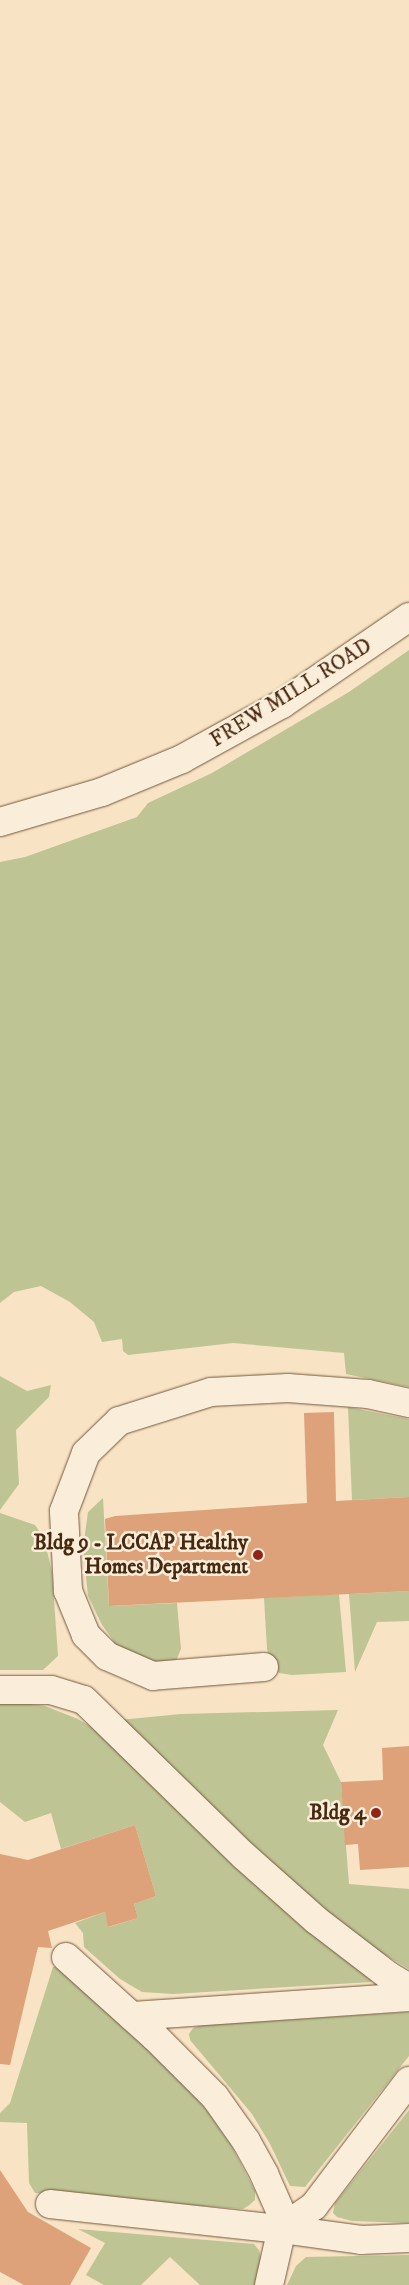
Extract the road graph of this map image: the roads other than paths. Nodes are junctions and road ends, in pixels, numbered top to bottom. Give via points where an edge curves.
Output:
1 (409, 617) edge
2 (0, 822) edge
3 (409, 1403) edge
4 (264, 1666) dead end
5 (0, 1690) edge
6 (66, 1958) dead end
7 (409, 1988) edge
8 (409, 1997) edge
9 (132, 2016) junction
10 (409, 2081) edge
11 (50, 2204) dead end
12 (281, 2228) junction
13 (409, 2238) edge
14 (269, 2285) edge

1 - 2 street, FREW MILL ROAD via 282,704 190,755 102,792
3 - 4 street via 368,1394 288,1388 211,1392 120,1421 86,1453 64,1511 68,1591 86,1635 107,1656 153,1676
5 - 7 street via 52,1690 84,1700 265,1875 316,1920
6 - 9 street
8 - 9 street
9 - 12 street via 215,2097 246,2141 282,2215
10 - 12 street via 314,2206
11 - 12 street
12 - 13 street via 361,2240
12 - 14 street

